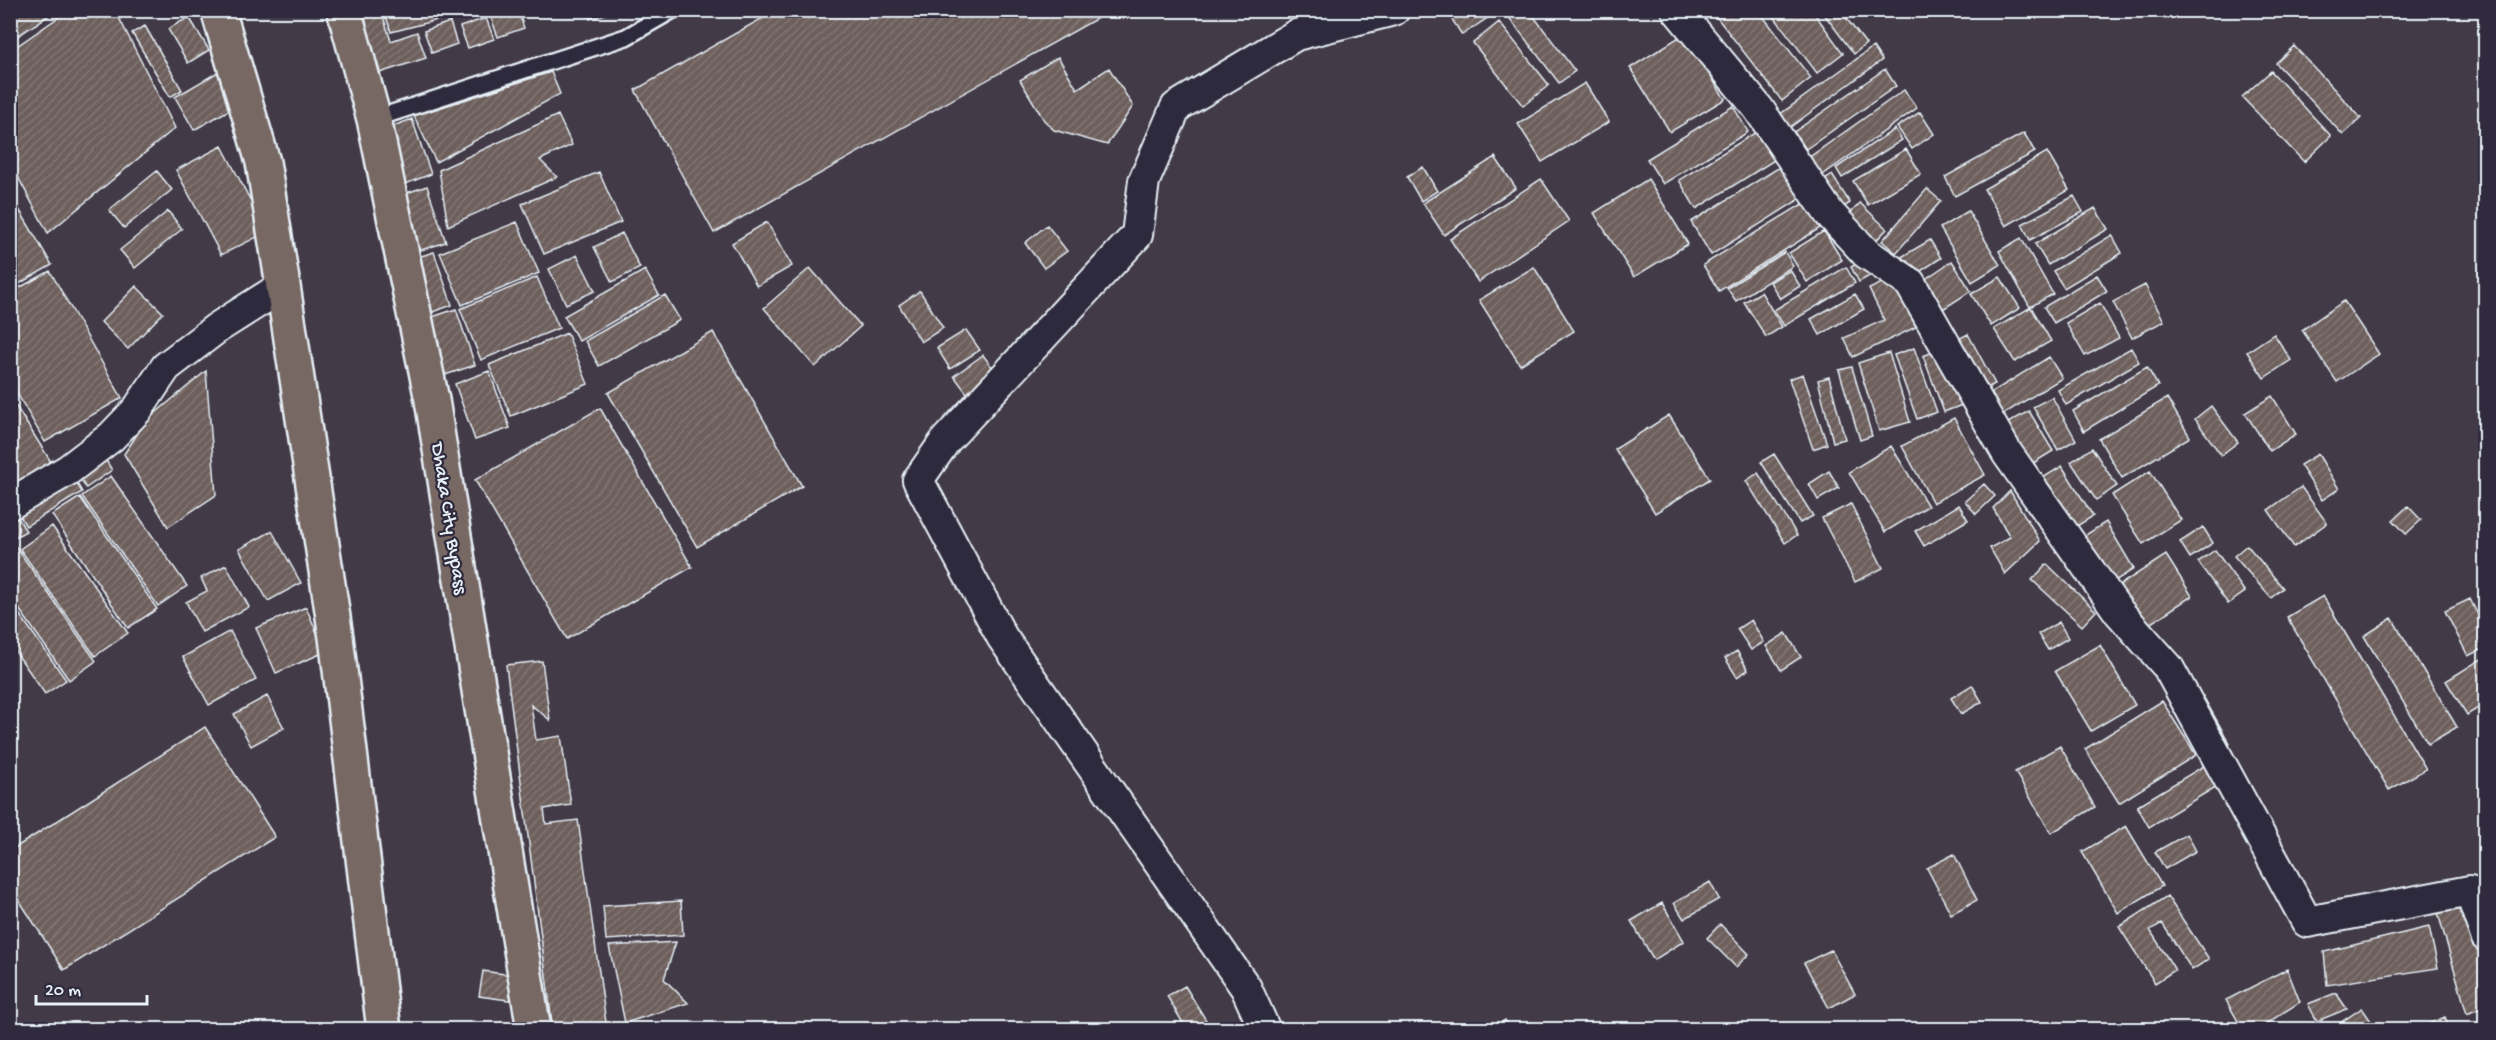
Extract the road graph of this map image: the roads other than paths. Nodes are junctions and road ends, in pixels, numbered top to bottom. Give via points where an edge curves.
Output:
1 (218, 10) edge
2 (344, 10) edge
3 (673, 10) edge
4 (1394, 10) edge
5 (1677, 10) edge
6 (374, 119) junction
7 (283, 286) junction
8 (10, 504) edge
9 (2486, 936) edge
10 (384, 1029) edge
11 (534, 1029) edge
12 (1265, 1029) edge

1 - 7 highway via 263,162
2 - 6 highway, Dhaka City Bypass
3 - 6 lane via 626,37
4 - 12 street via 1296,35 1176,106 1144,181 1137,235 946,440 918,480 1002,637 1246,987
5 - 9 street via 1758,108 1829,213 1866,253 1910,283 2007,453 2119,612 2168,667 2307,922 2470,891
6 - 11 highway, Dhaka City Bypass via 432,400
7 - 8 street via 217,328 166,367 137,410 111,437 68,470
7 - 10 highway via 336,637

